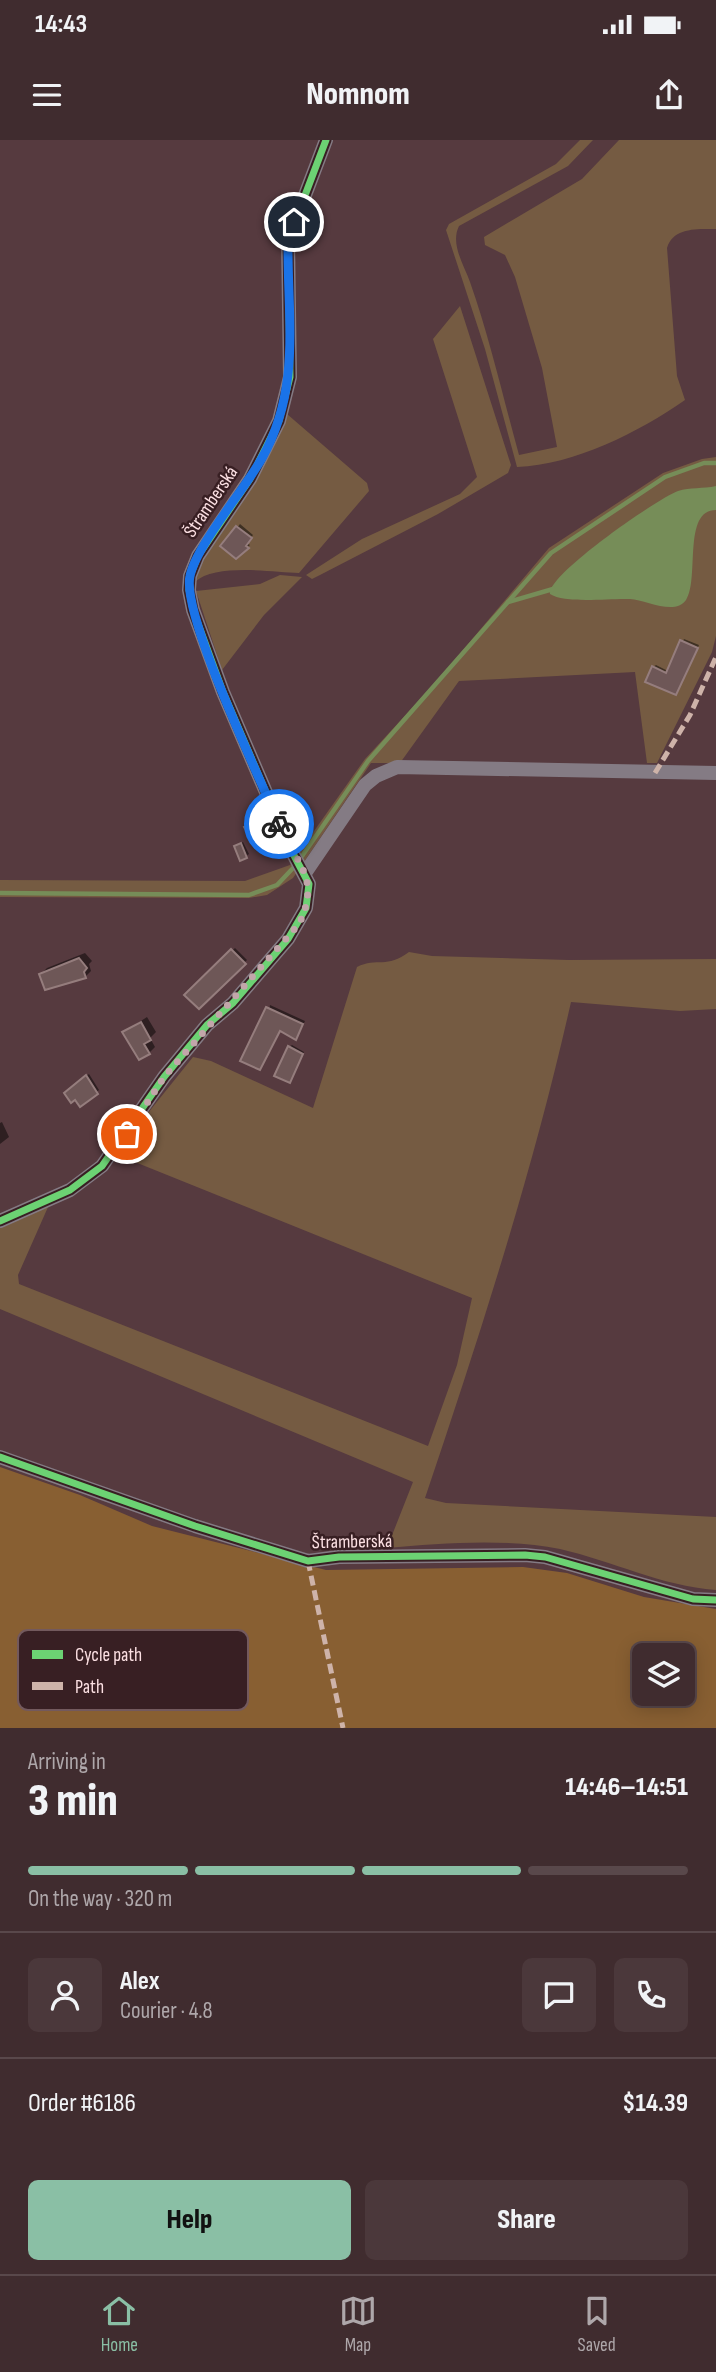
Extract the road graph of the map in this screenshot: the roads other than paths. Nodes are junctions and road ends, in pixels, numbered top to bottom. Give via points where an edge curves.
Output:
1 (326, 140) edge
2 (716, 773) edge
3 (304, 873) junction
4 (0, 1221) edge
5 (0, 1457) edge
6 (716, 1600) edge

1 - 3 street, Štramberská via 288,240 290,377 279,421 250,480 198,556 190,576 193,610 223,692
2 - 3 street via 397,767 365,785
3 - 4 street, Štramberská via 310,892 294,932 164,1077 102,1166 70,1190
5 - 6 street, Štramberská via 308,1561 535,1556 667,1593

